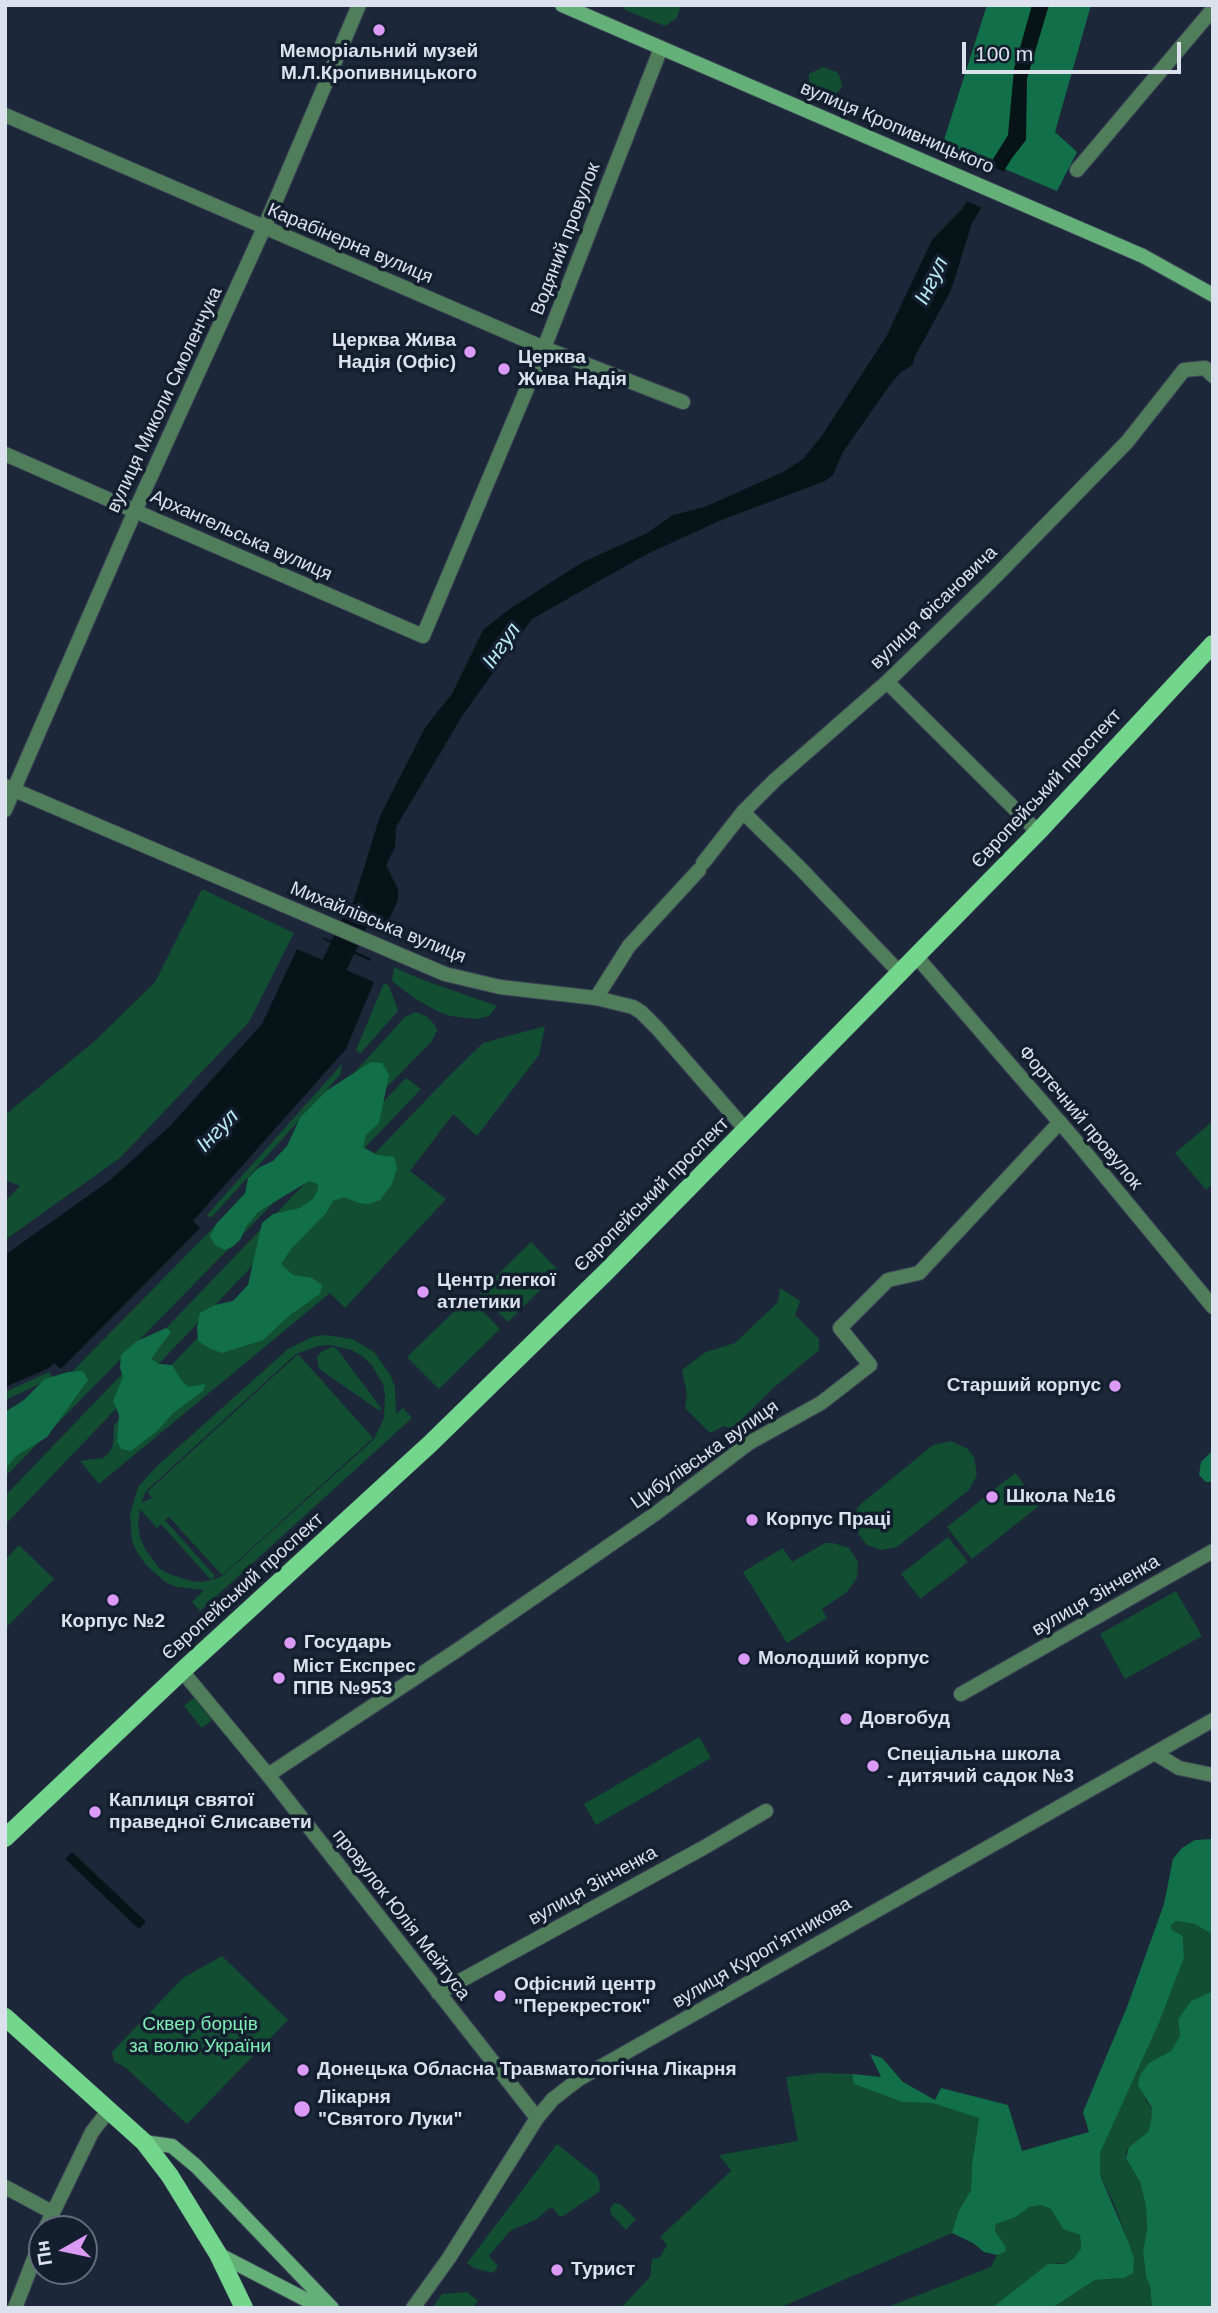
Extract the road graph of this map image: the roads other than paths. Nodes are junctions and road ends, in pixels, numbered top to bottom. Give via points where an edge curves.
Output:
1 (359, 5) edge
2 (562, 5) edge
3 (1213, 9) edge
4 (661, 48) junction
5 (5, 115) edge
6 (1077, 170) dead end
7 (264, 228) junction
8 (1213, 295) edge
9 (544, 348) junction
10 (1213, 376) edge
11 (683, 402) dead end
12 (5, 454) edge
13 (135, 511) junction
14 (423, 636) joint
15 (1213, 645) edge
16 (887, 682) junction
17 (10, 788) edge
18 (5, 810) edge
19 (743, 812) junction
20 (1038, 832) junction
21 (916, 956) junction
22 (900, 973) junction
23 (596, 998) junction
24 (1060, 1122) junction
25 (746, 1130) junction
26 (1213, 1307) edge
27 (1213, 1552) edge
28 (182, 1671) junction
29 (961, 1694) dead end
30 (1213, 1720) edge
31 (1156, 1754) junction
32 (268, 1775) junction
33 (1213, 1775) edge
34 (766, 1811) dead end
35 (5, 1838) edge
36 (438, 1993) junction
37 (5, 2017) edge
38 (109, 2110) junction
39 (537, 2118) junction
40 (144, 2142) junction
41 (5, 2188) edge
42 (52, 2212) junction
43 (51, 2215) edge
44 (218, 2255) junction
45 (28, 2274) edge
46 (15, 2308) edge
47 (244, 2308) edge
48 (322, 2308) edge
49 (332, 2308) edge
50 (413, 2308) edge

1 - 7 street, вулиця Миколи Смоленчука
2 - 4 main road, вулиця Кропивницького
3 - 6 street
4 - 8 main road, вулиця Кропивницького via 1143,256
4 - 9 street, Водяний провулок
5 - 7 street, Карабінерна вулиця
7 - 9 street, Карабінерна вулиця
7 - 13 street, вулиця Миколи Смоленчука
9 - 11 street, Карабінерна вулиця
9 - 14 street, Водяний провулок
10 - 16 street, вулиця Фісановича via 1205,368 1184,370 1127,442
12 - 13 street, Архангельська вулиця
13 - 14 street, Архангельська вулиця
13 - 17 street, вулиця Миколи Смоленчука
15 - 20 main road, Європейський проспект
16 - 19 street, вулиця Фісановича
16 - 20 street
17 - 18 street, вулиця Миколи Смоленчука
17 - 23 street, Михайлівська вулиця via 472,982
19 - 22 street
19 - 23 street, вулиця Фісановича via 701,867 629,946
20 - 21 main road, Європейський проспект
21 - 22 main road, Європейський проспект
21 - 24 street, Фортечний провулок
22 - 25 main road, Європейський проспект
23 - 25 street, Михайлівська вулиця via 641,1012
24 - 26 street, Фортечний провулок
24 - 32 street, Цибулівська вулиця via 919,1273 888,1280 840,1328 870,1365 821,1403 749,1443 655,1514
25 - 28 main road, Європейський проспект via 430,1444
27 - 29 street, вулиця Зінченка
28 - 32 street, провулок Юлія Мейтуса
28 - 35 main road, Європейський проспект
30 - 31 street, вулиця Куропʼятникова
31 - 33 street via 1179,1768
31 - 39 street, вулиця Куропʼятникова via 579,2079
32 - 36 street, провулок Юлія Мейтуса
34 - 36 street, вулиця Зінченка
36 - 39 street, провулок Юлія Мейтуса
37 - 38 main road
38 - 40 main road
38 - 42 street via 92,2132
39 - 50 street, вулиця Куропʼятникова
40 - 44 main road
40 - 49 main road via 172,2146 196,2166
41 - 42 street
42 - 43 street
44 - 47 main road
44 - 48 main road
45 - 46 street

